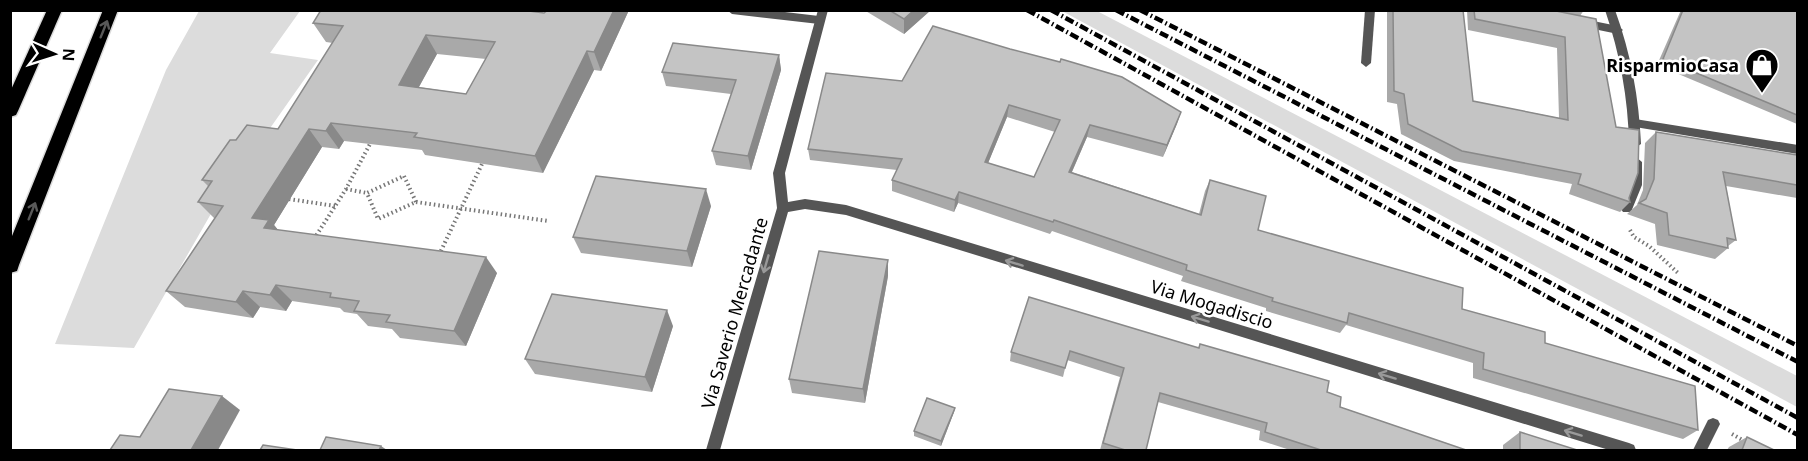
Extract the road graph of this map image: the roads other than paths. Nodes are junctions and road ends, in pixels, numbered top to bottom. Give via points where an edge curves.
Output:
1 (55, 10) edge
2 (111, 10) edge
3 (732, 10) edge
4 (1370, 10) edge
5 (1610, 10) edge
6 (821, 15) edge
7 (1574, 21) edge
8 (1618, 30) junction
9 (1366, 63) dead end
10 (10, 111) edge
11 (1635, 123) junction
12 (1797, 150) edge
13 (783, 208) junction
14 (1627, 209) edge
15 (10, 265) edge
16 (1713, 424) road end
17 (714, 450) edge
18 (1629, 450) edge
19 (1700, 450) edge

1 - 10 highway
15 -> 2 highway
3 - 6 street
4 - 9 street
5 - 8 street
6 - 13 street, Via Saverio Mercadante via 779,172
7 - 8 street
8 - 11 street
11 - 12 street
11 - 14 street via 1636,185
13 -> 17 street, Via Saverio Mercadante
18 -> 13 street, Via Mogadiscio via 846,210 815,205
16 - 19 street

